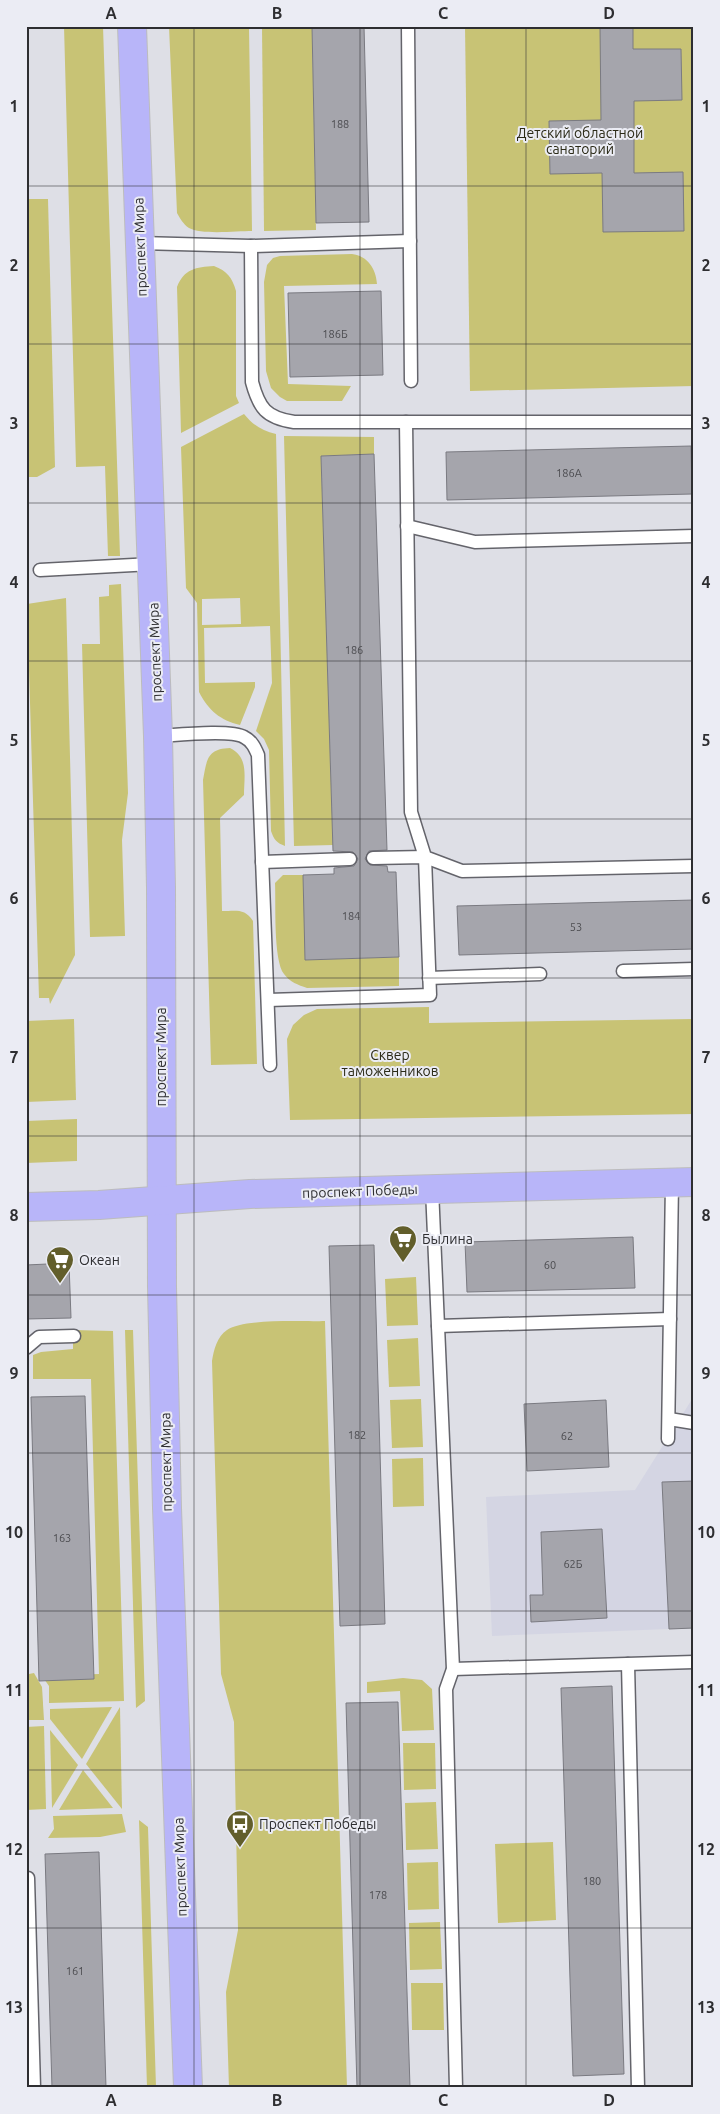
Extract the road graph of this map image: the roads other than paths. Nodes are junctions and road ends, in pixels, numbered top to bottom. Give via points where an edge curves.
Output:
1 (132, 26) edge
2 (408, 26) edge
3 (410, 241) junction
4 (140, 243) junction
5 (251, 246) junction
6 (411, 381) dead end
7 (406, 422) junction
8 (694, 422) edge
9 (407, 526) junction
10 (694, 536) edge
11 (152, 564) junction
12 (40, 570) dead end
13 (158, 736) junction
14 (425, 857) junction
15 (373, 858) dead end
16 (350, 859) dead end
17 (262, 862) junction
18 (694, 866) edge
19 (694, 969) edge
20 (623, 971) dead end
21 (540, 974) dead end
22 (429, 978) junction
23 (268, 1000) junction
24 (270, 1065) dead end
25 (683, 1182) edge
26 (432, 1189) junction
27 (162, 1200) junction
28 (26, 1207) edge
29 (670, 1319) junction
30 (438, 1326) junction
31 (74, 1336) dead end
32 (26, 1348) edge
33 (669, 1419) junction
34 (694, 1422) edge
35 (668, 1439) dead end
36 (694, 1662) edge
37 (628, 1664) junction
38 (453, 1669) junction
39 (26, 1878) edge
40 (34, 2088) edge
41 (188, 2088) edge
42 (456, 2088) edge
43 (638, 2088) edge

1 - 4 main road, проспект Мира
2 - 3 lane
3 - 5 lane
3 - 6 lane
4 - 5 lane
4 - 11 main road, проспект Мира
5 - 7 lane via 252,382 257,400 266,412 279,420 294,422
7 - 8 lane
7 - 9 lane
9 - 10 lane via 475,542
9 - 14 lane via 411,812
11 - 12 lane
11 - 13 main road, проспект Мира
13 - 17 lane via 232,733 244,736 254,745 258,755
13 - 27 main road, проспект Мира
14 - 15 lane
14 - 18 lane via 462,871
14 - 22 lane
16 - 17 lane
17 - 23 lane
19 - 20 lane
21 - 22 lane
22 - 23 lane via 430,995
23 - 24 lane
25 - 26 main road, проспект Победы
25 - 29 lane
26 - 27 main road, проспект Победы
26 - 30 lane
27 - 28 main road, проспект Победы
27 - 41 main road, проспект Мира via 167,1508
29 - 30 lane
29 - 33 lane
30 - 38 lane
31 - 32 lane via 39,1338
33 - 34 lane
33 - 35 lane
36 - 37 lane
37 - 38 lane
37 - 43 lane
38 - 42 lane via 446,1689
39 - 40 lane

